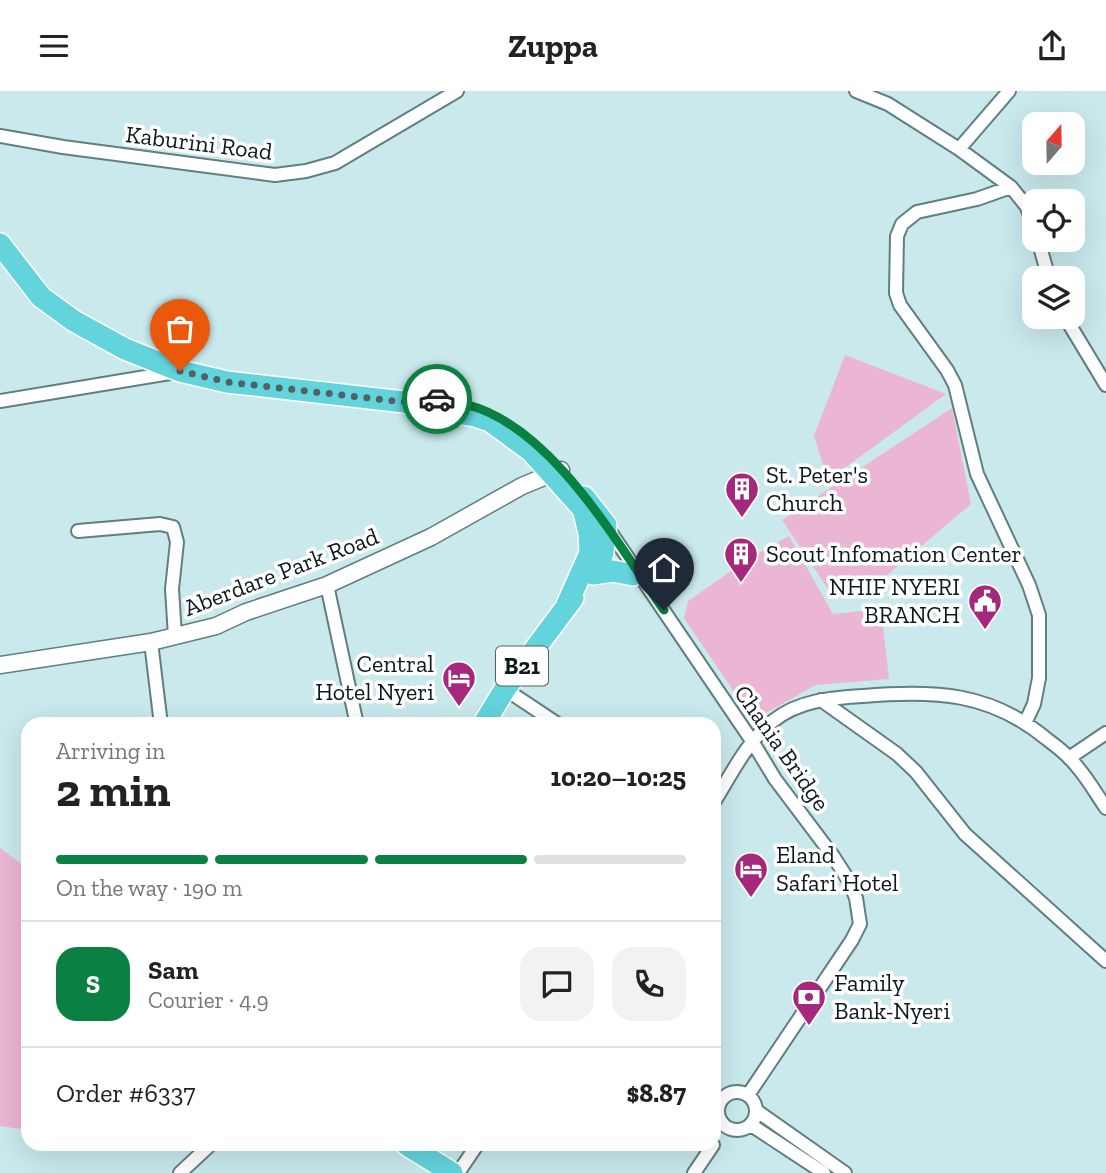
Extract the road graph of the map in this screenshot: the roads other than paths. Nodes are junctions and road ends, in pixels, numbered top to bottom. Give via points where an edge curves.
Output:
1 (457, 91) edge
2 (856, 91) edge
3 (1009, 91) edge
4 (0, 137) edge
5 (959, 149) junction
6 (1011, 187) junction
7 (1022, 201) edge
8 (0, 244) edge
9 (1072, 329) edge
10 (180, 371) junction
11 (1106, 385) edge
12 (0, 401) edge
13 (552, 467) junction
14 (583, 509) junction
15 (78, 531) dead end
16 (606, 531) junction
17 (593, 574) junction
18 (633, 575) junction
19 (327, 585) junction
20 (565, 609) junction
21 (175, 636) junction
22 (682, 641) junction
23 (151, 642) junction
24 (0, 665) edge
25 (505, 689) junction
26 (821, 700) junction
27 (160, 717) edge
28 (355, 717) edge
29 (488, 717) edge
30 (547, 717) edge
31 (1026, 721) junction
32 (1106, 733) edge
33 (752, 741) junction
34 (1069, 758) junction
35 (721, 791) edge
36 (1106, 808) edge
37 (1106, 961) edge
38 (721, 1092) edge
39 (726, 1095) junction
40 (748, 1095) junction
41 (721, 1102) edge
42 (757, 1111) junction
43 (721, 1122) edge
44 (751, 1125) junction
45 (725, 1127) junction
46 (721, 1133) edge
47 (204, 1151) edge
48 (417, 1151) edge
49 (473, 1151) edge
50 (708, 1151) edge
51 (180, 1173) edge
52 (452, 1173) edge
53 (458, 1173) edge
54 (694, 1173) edge
55 (824, 1173) edge
56 (845, 1173) edge

1 - 4 street, Kaburini Road via 335,163 275,175
2 - 5 street via 888,104
3 - 5 street
5 - 6 street
6 - 7 street
6 - 31 street via 908,217 897,236 895,279 900,305 955,385 977,474 1039,615 1039,678
8 - 10 highway via 41,297 74,321 125,349
9 - 11 street
10 - 12 street
10 - 13 highway via 227,382 404,402 475,416 490,421
13 - 14 highway
13 - 16 highway
13 - 19 street, Aberdare Park Road via 431,537
14 - 16 street, Chania Bridge
14 - 20 highway, B21 via 590,553
15 - 21 street via 160,524 173,527 177,542 172,589
16 - 17 highway, B21 via 602,559
16 - 18 street, Chania Bridge
16 - 22 street, Chania Bridge
17 - 18 highway
17 - 20 highway, B21
18 - 22 street, Chania Bridge
19 - 21 street, Aberdare Park Road via 216,626
19 - 28 street
20 - 25 highway, B21
21 - 23 street, Aberdare Park Road
22 - 33 street, Chania Bridge
23 - 24 street, Aberdare Park Road
23 - 27 street
25 - 29 highway, B21
25 - 30 street
26 - 31 street via 905,692 951,695 1004,709
26 - 33 street via 784,713
26 - 37 street via 897,754 965,834
31 - 34 street
32 - 34 street
33 - 35 street
33 - 40 street, Chania Bridge via 849,881 860,924
34 - 36 street
38 - 39 street
39 - 40 street
39 - 41 street
40 - 42 street
42 - 44 street
42 - 56 street
43 - 45 street
44 - 45 street via 736,1131
44 - 55 street
45 - 46 street
47 - 51 street
48 - 52 highway
49 - 53 street
50 - 54 street

